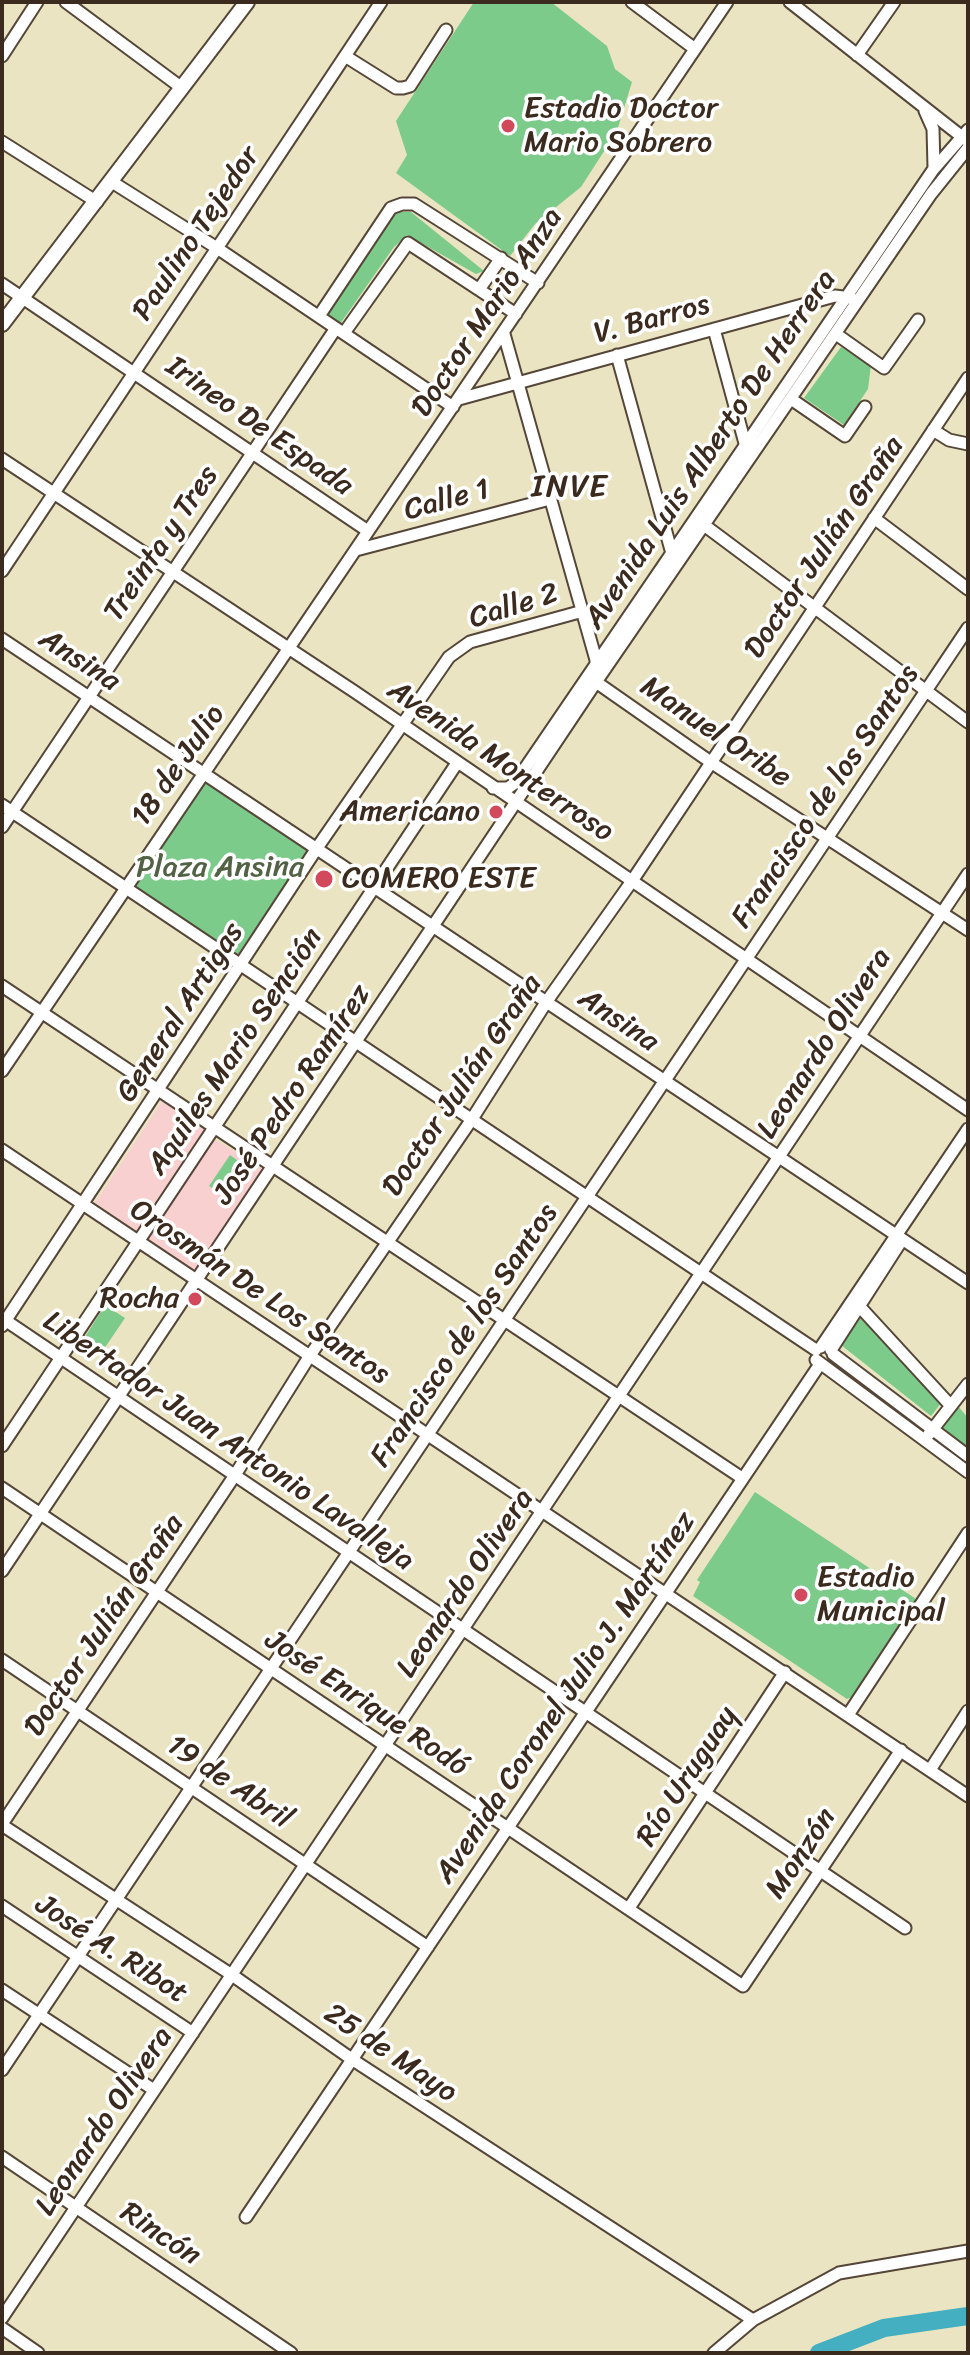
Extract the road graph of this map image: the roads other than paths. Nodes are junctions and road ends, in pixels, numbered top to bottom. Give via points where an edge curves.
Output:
1 (37, 2) edge
2 (66, 2) edge
3 (247, 2) edge
4 (381, 2) edge
5 (632, 2) edge
6 (727, 2) edge
7 (790, 2) edge
8 (894, 2) edge
9 (446, 30) dead end
10 (695, 49) junction
11 (857, 55) junction
12 (2, 56) edge
13 (345, 56) junction
14 (182, 88) junction
15 (920, 104) junction
16 (967, 139) edge
17 (2, 142) edge
18 (933, 170) junction
19 (112, 182) junction
20 (97, 202) junction
21 (217, 248) junction
22 (501, 258) junction
23 (538, 283) junction
24 (2, 284) edge
25 (480, 288) junction
26 (847, 295) junction
27 (22, 297) junction
28 (858, 302) junction
29 (516, 314) junction
30 (319, 316) junction
31 (918, 320) dead end
32 (2, 324) edge
33 (714, 329) junction
34 (340, 331) junction
35 (504, 334) junction
36 (836, 334) junction
37 (617, 355) junction
38 (136, 371) junction
39 (968, 378) edge
40 (518, 382) junction
41 (791, 399) junction
42 (456, 403) junction
43 (865, 407) dead end
44 (933, 430) junction
45 (968, 444) edge
46 (748, 449) junction
47 (253, 451) junction
48 (2, 459) edge
49 (52, 493) junction
50 (550, 499) junction
51 (874, 518) junction
52 (704, 525) junction
53 (368, 531) junction
54 (356, 550) junction
55 (671, 550) junction
56 (2, 571) edge
57 (171, 571) junction
58 (968, 589) edge
59 (814, 607) junction
60 (583, 611) junction
61 (968, 628) edge
62 (2, 639) edge
63 (288, 649) junction
64 (596, 660) junction
65 (596, 682) junction
66 (926, 691) junction
67 (89, 695) junction
68 (968, 722) edge
69 (402, 726) junction
70 (457, 763) junction
71 (712, 763) junction
72 (204, 772) junction
73 (493, 788) junction
74 (517, 804) junction
75 (7, 808) edge
76 (2, 827) edge
77 (829, 836) junction
78 (317, 848) junction
79 (968, 874) edge
80 (632, 881) junction
81 (375, 886) junction
82 (125, 887) junction
83 (941, 911) junction
84 (435, 926) junction
85 (968, 930) edge
86 (747, 958) junction
87 (242, 964) junction
88 (2, 986) edge
89 (299, 1001) junction
90 (547, 1001) junction
91 (41, 1012) junction
92 (859, 1035) junction
93 (357, 1041) junction
94 (2, 1071) edge
95 (663, 1080) junction
96 (159, 1090) junction
97 (968, 1110) edge
98 (472, 1119) junction
99 (216, 1128) junction
100 (968, 1129) edge
101 (968, 1142) edge
102 (2, 1150) edge
103 (778, 1157) junction
104 (274, 1167) junction
105 (587, 1197) junction
106 (83, 1206) junction
107 (900, 1238) junction
108 (138, 1242) junction
109 (387, 1242) junction
110 (703, 1274) junction
111 (198, 1283) junction
112 (968, 1283) edge
113 (860, 1307) junction
114 (504, 1319) junction
115 (3, 1322) edge
116 (825, 1355) junction
117 (309, 1357) junction
118 (61, 1359) junction
119 (968, 1384) edge
120 (621, 1397) junction
121 (120, 1399) junction
122 (951, 1406) junction
123 (933, 1429) junction
124 (428, 1434) junction
125 (925, 1440) junction
126 (2, 1446) edge
127 (968, 1456) edge
128 (968, 1472) edge
129 (235, 1475) junction
130 (742, 1478) junction
131 (2, 1488) edge
132 (544, 1511) junction
133 (41, 1514) junction
134 (968, 1533) edge
135 (349, 1552) junction
136 (2, 1571) edge
137 (157, 1592) junction
138 (665, 1593) junction
139 (464, 1630) junction
140 (2, 1660) edge
141 (271, 1669) junction
142 (785, 1672) junction
143 (77, 1711) junction
144 (968, 1711) edge
145 (585, 1712) junction
146 (848, 1715) junction
147 (386, 1747) junction
148 (901, 1750) junction
149 (930, 1770) junction
150 (192, 1787) junction
151 (708, 1793) junction
152 (968, 1796) edge
153 (2, 1824) edge
154 (507, 1828) junction
155 (307, 1864) junction
156 (820, 1869) junction
157 (117, 1899) junction
158 (2, 1906) edge
159 (629, 1908) junction
160 (905, 1928) dead end
161 (428, 1947) junction
162 (78, 1957) junction
163 (232, 1975) junction
164 (743, 1986) joint
165 (2, 1990) edge
166 (39, 2015) junction
167 (193, 2033) junction
168 (353, 2060) junction
169 (2, 2070) edge
170 (154, 2090) junction
171 (2, 2157) edge
172 (77, 2208) junction
173 (246, 2217) dead end
174 (968, 2251) edge
175 (2, 2318) edge
176 (753, 2320) junction
177 (2, 2328) edge
178 (38, 2353) edge
179 (291, 2353) edge
180 (714, 2353) edge

1 - 12 street
2 - 14 street
3 - 14 main road
4 - 13 street, Paulino Tejedor
5 - 10 street
6 - 10 street, Doctor Mario Anza
7 - 11 street
8 - 11 street
9 - 13 street via 410,86 403,88
10 - 23 street, Doctor Mario Anza
11 - 15 street
13 - 21 street, Paulino Tejedor
14 - 19 main road
15 - 16 street
15 - 18 street via 933,129
16 - 18 street, Avenida Luis Alberto De Herrera
16 - 28 street, Avenida Luis Alberto De Herrera
17 - 20 street
18 - 26 street, Avenida Luis Alberto De Herrera
19 - 20 main road
19 - 21 street
20 - 27 main road
21 - 30 street
21 - 38 street, Paulino Tejedor
22 - 23 street
22 - 25 street
22 - 30 street via 414,204 391,208
23 - 29 street, Doctor Mario Anza
24 - 27 street, Irineo De Espada
25 - 29 street
25 - 34 street, Treinta y Tres via 408,243
26 - 28 street
26 - 33 street, V. Barros
26 - 46 street, Avenida Luis Alberto De Herrera
27 - 32 main road
27 - 38 street, Irineo De Espada
28 - 36 street, Avenida Luis Alberto De Herrera
29 - 35 street, Doctor Mario Anza
30 - 34 street
31 - 36 street via 884,368
33 - 37 street, V. Barros
33 - 46 street
34 - 42 street
34 - 47 street, Treinta y Tres
35 - 40 street
35 - 42 street, Doctor Mario Anza
36 - 41 street, Avenida Luis Alberto De Herrera
37 - 40 street, V. Barros
37 - 55 street
38 - 47 street, Irineo De Espada
38 - 49 street, Paulino Tejedor
39 - 44 street, Doctor Julián Graña
40 - 42 street, V. Barros
40 - 50 street
41 - 43 street via 845,436
41 - 46 street, Avenida Luis Alberto De Herrera
42 - 53 street, Doctor Mario Anza
44 - 45 street
44 - 51 street, Doctor Julián Graña
46 - 52 street, Avenida Luis Alberto De Herrera
46 - 55 street, Avenida Luis Alberto De Herrera
47 - 53 street, Irineo De Espada
47 - 57 street, Treinta y Tres
48 - 49 street, Avenida Monterroso
49 - 56 street, Paulino Tejedor
49 - 57 street, Avenida Monterroso
50 - 54 street, Calle 1
50 - 60 street
51 - 58 street
51 - 59 street, Doctor Julián Graña
52 - 59 street
52 - 65 street, Avenida Luis Alberto De Herrera
53 - 54 street, Doctor Mario Anza
54 - 63 street, Doctor Mario Anza
55 - 64 street, Avenida Luis Alberto De Herrera
57 - 63 street, Avenida Monterroso
57 - 67 street, Treinta y Tres
59 - 66 street
59 - 71 street, Doctor Julián Graña
60 - 64 street
60 - 69 street, Calle 2 via 470,642 449,657
61 - 66 street, Francisco de los Santos
62 - 67 street, Ansina
63 - 69 street, Avenida Monterroso
63 - 72 street, 18 de Julio
64 - 65 street
64 - 73 street, Avenida Luis Alberto De Herrera via 515,783
65 - 71 street, Manuel Oribe
65 - 74 street, Avenida Luis Alberto De Herrera
66 - 68 street
66 - 77 street, Francisco de los Santos
67 - 72 street, Ansina
67 - 75 street, Treinta y Tres
69 - 70 street, Avenida Monterroso
69 - 78 street, General Artigas
70 - 73 street, Avenida Monterroso
70 - 81 street, Aquiles Mario Sención
71 - 77 street, Manuel Oribe
71 - 80 street, Doctor Julián Graña
72 - 78 street, Ansina
72 - 82 street, 18 de Julio
73 - 74 street, Avenida Monterroso
74 - 80 street, Avenida Monterroso
74 - 84 street, José Pedro Ramírez
75 - 76 street, Treinta y Tres
75 - 82 street
77 - 83 street, Manuel Oribe
77 - 86 street, Francisco de los Santos
78 - 81 street, Ansina
78 - 87 street, General Artigas
79 - 83 street, Leonardo Olivera
80 - 86 street, Avenida Monterroso
80 - 90 street, Doctor Julián Graña
81 - 84 street, Ansina
81 - 89 street, Aquiles Mario Sención
82 - 87 street
82 - 91 street, 18 de Julio
83 - 85 street, Manuel Oribe
83 - 92 street, Leonardo Olivera
84 - 90 street, Ansina
84 - 93 street, José Pedro Ramírez
86 - 92 street, Avenida Monterroso
86 - 95 street, Francisco de los Santos
87 - 89 street
87 - 96 street, General Artigas
88 - 91 street
89 - 93 street
89 - 99 street, Aquiles Mario Sención
90 - 95 street, Ansina
90 - 98 street, Doctor Julián Graña
91 - 94 street, 18 de Julio
91 - 96 street
92 - 97 street, Avenida Monterroso
92 - 103 street, Leonardo Olivera
93 - 98 street
93 - 104 street, José Pedro Ramírez
95 - 103 street, Ansina
95 - 105 street, Francisco de los Santos
96 - 99 street
96 - 106 street, General Artigas
98 - 105 street
98 - 109 street, Doctor Julián Graña
99 - 104 street
99 - 108 street, Aquiles Mario Sención
100 - 107 street, Avenida Coronel Julio J. Martínez
101 - 107 street, Avenida Coronel Julio J. Martínez
102 - 106 street, Orosmán De Los Santos
103 - 107 street, Ansina
103 - 110 street, Leonardo Olivera
104 - 109 street
104 - 111 street, José Pedro Ramírez
105 - 110 street
105 - 114 street, Francisco de los Santos
106 - 108 street, Orosmán De Los Santos
106 - 115 street, General Artigas
107 - 112 street, Ansina
107 - 113 street, Avenida Coronel Julio J. Martínez
107 - 116 street, Avenida Coronel Julio J. Martínez
108 - 111 street, Orosmán De Los Santos
108 - 118 street, Aquiles Mario Sención
109 - 114 street
109 - 117 street, Doctor Julián Graña
110 - 116 street
110 - 120 street, Leonardo Olivera
111 - 117 street, Orosmán De Los Santos
111 - 121 street, José Pedro Ramírez
113 - 116 street, Avenida Coronel Julio J. Martínez
113 - 122 street
114 - 120 street
114 - 124 street, Francisco de los Santos
115 - 118 street, Libertador Juan Antonio Lavalleja
116 - 123 street
116 - 125 street
116 - 130 street, Avenida Coronel Julio J. Martínez
117 - 124 street, Orosmán De Los Santos
117 - 129 street, Doctor Julián Graña
118 - 121 street, Libertador Juan Antonio Lavalleja
118 - 126 street, Aquiles Mario Sención
119 - 122 street
120 - 130 street
120 - 132 street, Leonardo Olivera
121 - 129 street, Libertador Juan Antonio Lavalleja
121 - 133 street, José Pedro Ramírez
122 - 123 street
123 - 125 street
123 - 127 street
124 - 132 street, Orosmán De Los Santos
124 - 135 street, Francisco de los Santos
125 - 128 street
129 - 135 street, Libertador Juan Antonio Lavalleja
129 - 137 street, Doctor Julián Graña
130 - 138 street, Avenida Coronel Julio J. Martínez
131 - 133 street, José Enrique Rodó
132 - 138 street, Orosmán De Los Santos
132 - 139 street, Leonardo Olivera
133 - 136 street, José Pedro Ramírez
133 - 137 street, José Enrique Rodó
134 - 146 street
135 - 139 street, Libertador Juan Antonio Lavalleja
135 - 141 street, Francisco de los Santos
137 - 141 street, José Enrique Rodó
137 - 143 street, Doctor Julián Graña
138 - 142 street, Orosmán De Los Santos
138 - 145 street, Avenida Coronel Julio J. Martínez
139 - 145 street, Libertador Juan Antonio Lavalleja
139 - 147 street, Leonardo Olivera
140 - 143 street, 19 de Abril
141 - 147 street, José Enrique Rodó
141 - 150 street, Francisco de los Santos
142 - 146 street, Orosmán De Los Santos
142 - 151 street, Río Uruguay
143 - 150 street, 19 de Abril
143 - 153 street, Doctor Julián Graña
144 - 149 street
145 - 151 street, Libertador Juan Antonio Lavalleja
145 - 154 street, Avenida Coronel Julio J. Martínez
146 - 148 street, Orosmán De Los Santos
147 - 154 street, José Enrique Rodó
147 - 155 street, Leonardo Olivera
148 - 149 street, Orosmán De Los Santos
148 - 156 street, Monzón
149 - 152 street, Orosmán De Los Santos
150 - 155 street, 19 de Abril
150 - 157 street, Francisco de los Santos
151 - 156 street, Libertador Juan Antonio Lavalleja
151 - 159 street, Río Uruguay
153 - 157 street, 25 de Mayo
154 - 159 street, José Enrique Rodó
154 - 161 street, Avenida Coronel Julio J. Martínez
155 - 161 street, 19 de Abril
155 - 163 street, Leonardo Olivera
156 - 160 street, Libertador Juan Antonio Lavalleja
156 - 164 street, Monzón
157 - 162 street, Francisco de los Santos
157 - 163 street, 25 de Mayo
158 - 162 street, José A. Ribot
159 - 164 street, José Enrique Rodó
161 - 168 street, Avenida Coronel Julio J. Martínez
162 - 166 street, Francisco de los Santos
162 - 167 street, José A. Ribot
163 - 167 street, Leonardo Olivera
163 - 168 street, 25 de Mayo
165 - 166 street
166 - 169 street, Francisco de los Santos
166 - 170 street
167 - 170 street, Leonardo Olivera
168 - 173 street, Avenida Coronel Julio J. Martínez
168 - 176 street, 25 de Mayo
170 - 172 street, Leonardo Olivera
171 - 172 street, Rincón
172 - 175 street, Leonardo Olivera
172 - 179 street, Rincón
174 - 176 street via 839,2273
176 - 180 street
177 - 178 street

